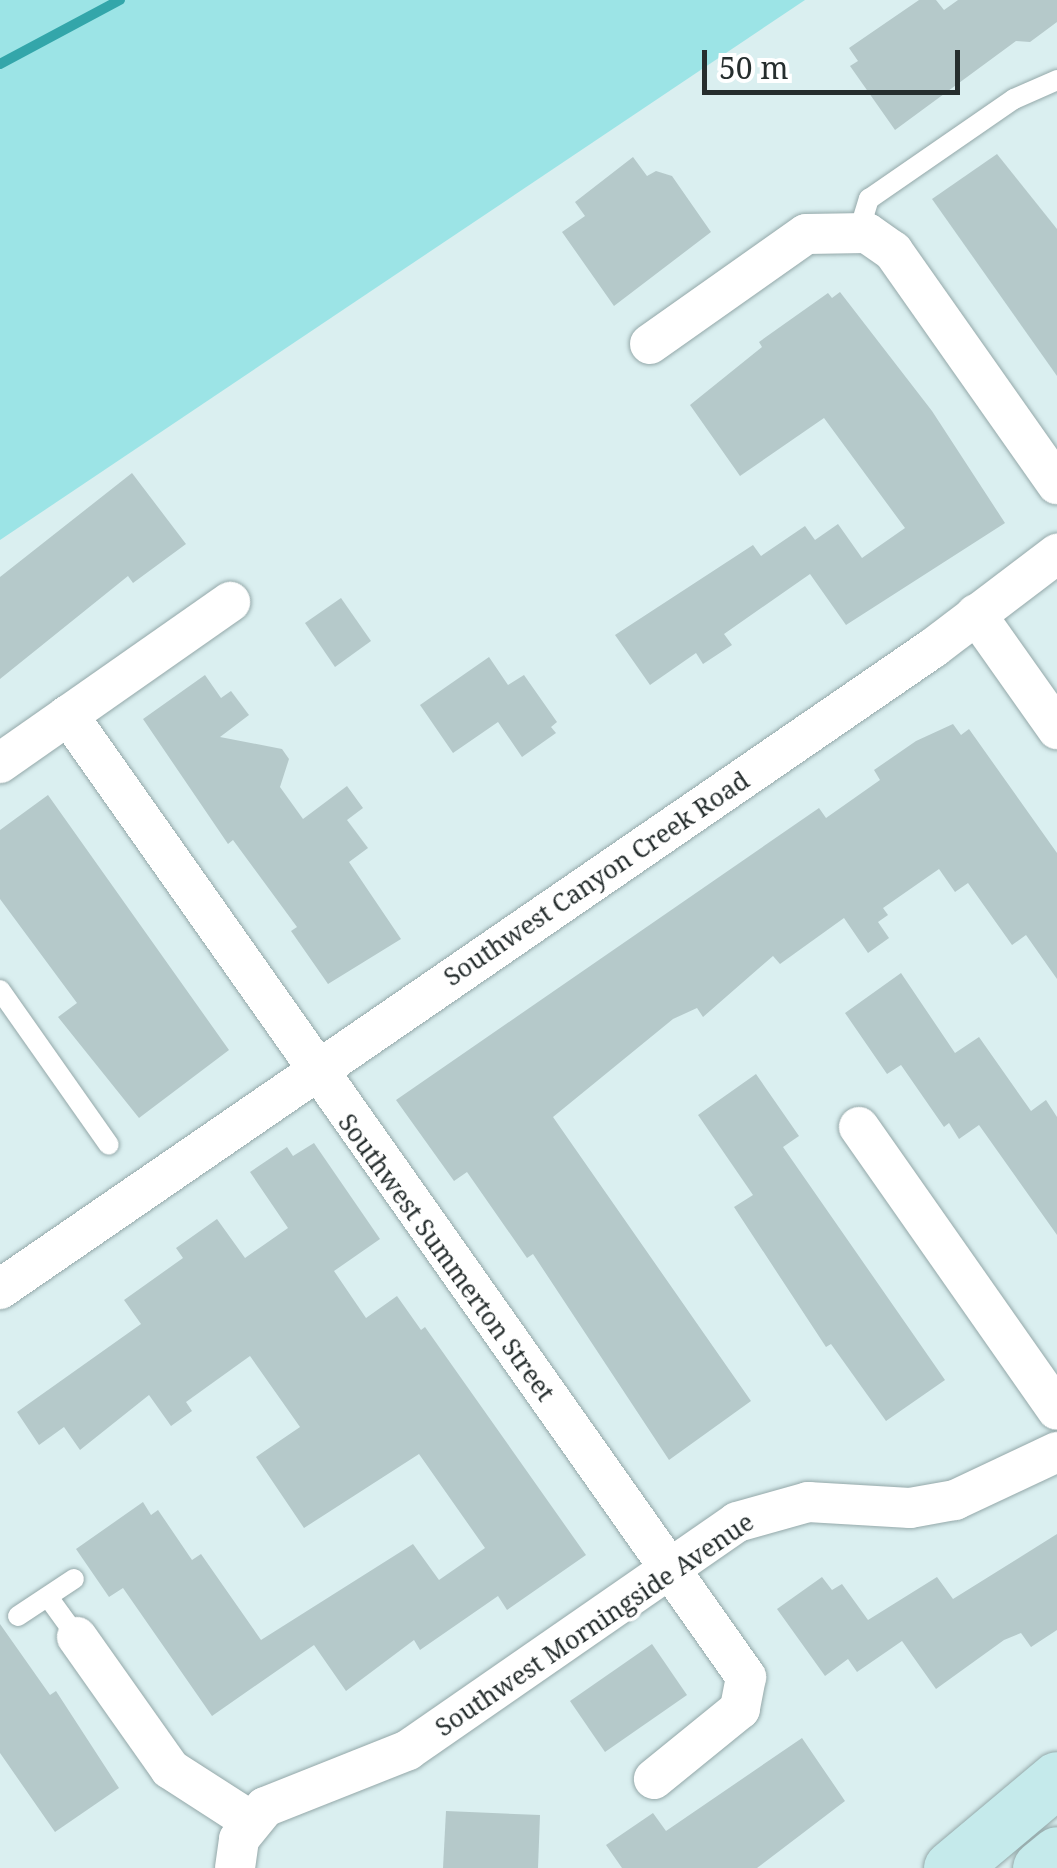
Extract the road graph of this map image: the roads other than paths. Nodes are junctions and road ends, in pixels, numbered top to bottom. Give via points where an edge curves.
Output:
1 (1057, 80) edge
2 (858, 231) junction
3 (650, 344) dead end
4 (1057, 484) edge
5 (1057, 554) edge
6 (230, 602) dead end
7 (976, 614) junction
8 (68, 715) junction
9 (1057, 729) edge
10 (0, 763) edge
11 (0, 990) edge
12 (315, 1070) junction
13 (859, 1127) dead end
14 (109, 1145) dead end
15 (0, 1289) edge
16 (1057, 1410) edge
17 (1057, 1452) edge
18 (670, 1568) junction
19 (74, 1579) dead end
20 (48, 1597) junction
21 (18, 1616) dead end
22 (76, 1637) joint
23 (654, 1779) dead end
24 (1057, 1779) edge
25 (250, 1820) junction
26 (1057, 1854) edge
27 (234, 1868) edge
28 (950, 1868) edge
29 (1040, 1868) edge

1 - 2 lane via 1014,99 869,199
2 - 3 street via 820,230 793,241
2 - 4 street via 893,251
5 - 7 street, Southwest Canyon Creek Road
6 - 8 street
7 - 9 street
7 - 12 street, Southwest Canyon Creek Road
8 - 10 street
8 - 12 street, Southwest Summerton Street
11 - 14 lane
12 - 15 street, Southwest Canyon Creek Road
12 - 18 street, Southwest Summerton Street
13 - 16 street
17 - 18 street, Southwest Morningside Avenue via 992,1488 940,1503 910,1508 808,1502 757,1512
18 - 23 street, Southwest Summerton Street via 746,1677 748,1694 720,1730
18 - 25 street, Southwest Morningside Avenue via 408,1750 265,1806
19 - 20 lane
20 - 21 lane
20 - 22 lane
22 - 25 street via 170,1769
24 - 28 main road
25 - 27 street
26 - 29 main road

